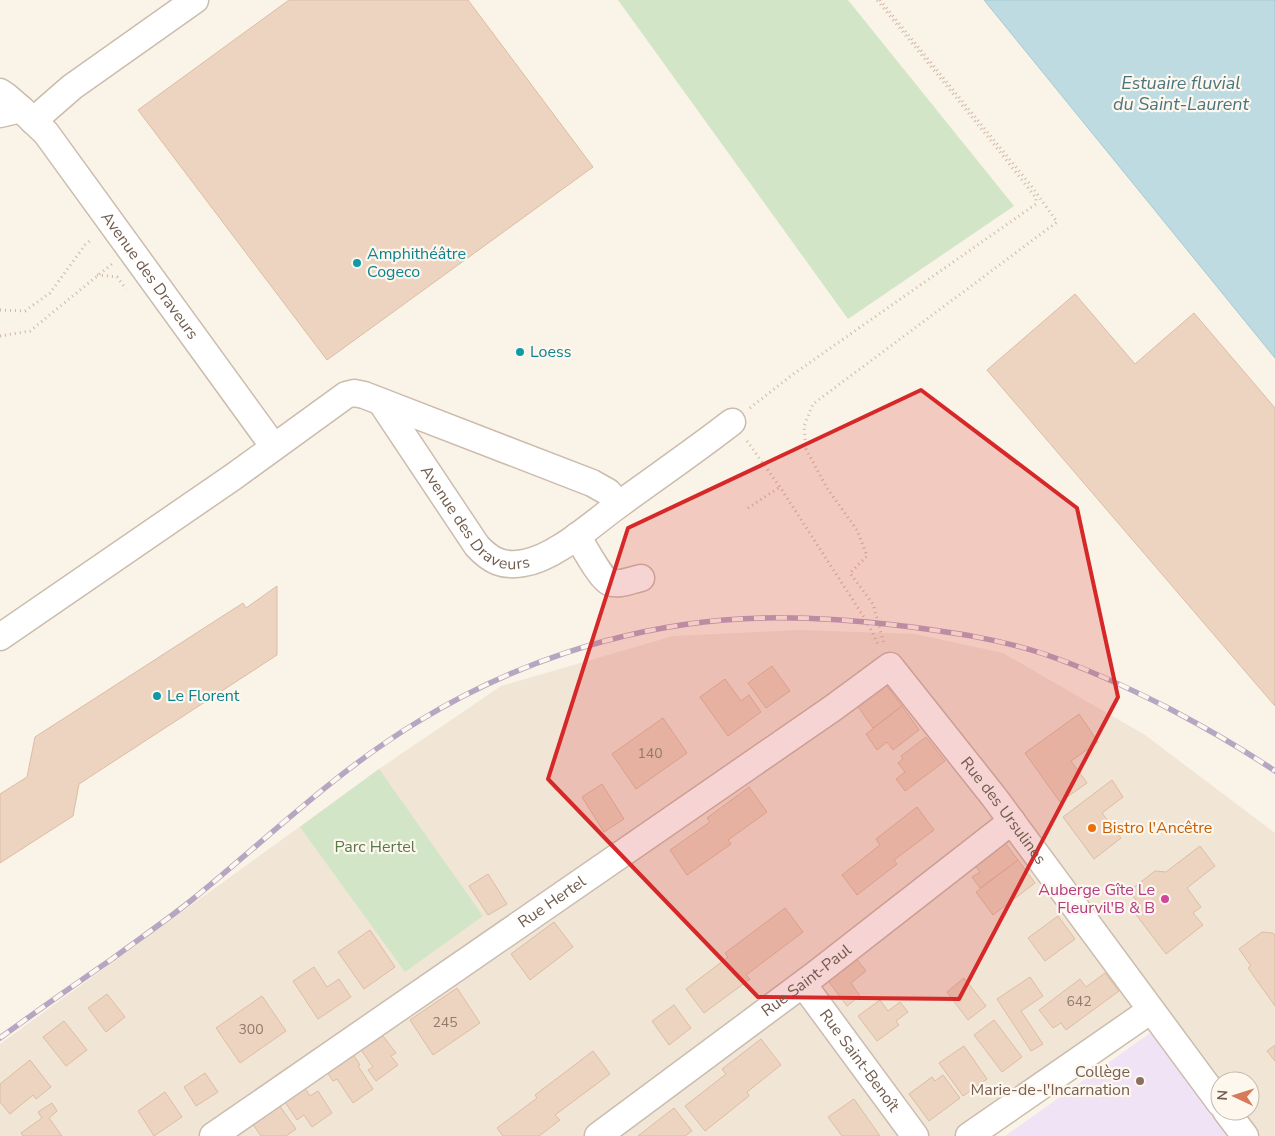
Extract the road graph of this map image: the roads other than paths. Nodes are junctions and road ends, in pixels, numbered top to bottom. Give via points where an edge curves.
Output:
1 (195, 0) edge
2 (0, 92) edge
3 (18, 115) edge
4 (381, 402) junction
5 (738, 429) road end
6 (274, 447) junction
7 (619, 504) junction
8 (577, 536) junction
9 (641, 578) dead end
10 (0, 637) edge
11 (890, 666) joint
12 (1012, 821) junction
13 (803, 984) junction
14 (1151, 1010) junction
15 (1210, 1090) edge
16 (1234, 1121) edge
17 (213, 1136) edge
18 (598, 1136) edge
19 (915, 1136) edge
20 (969, 1136) edge
21 (1245, 1136) edge

1 - 3 street via 72,86
2 - 3 street, Avenue des Draveurs
3 - 6 street, Avenue des Draveurs via 46,133
4 - 6 street via 354,393 346,395
4 - 7 street via 592,484 608,492
4 - 8 street, Avenue des Draveurs via 477,546 488,557 509,565 526,563 543,558
5 - 7 street, Avenue des Draveurs via 713,438
6 - 10 street
7 - 8 street, Avenue des Draveurs
8 - 9 street via 608,582
11 - 12 street, Rue des Ursulines
11 - 17 street, Rue Hertel
12 - 13 street, Rue Saint-Paul
12 - 14 street, Rue des Ursulines
13 - 18 street, Rue Saint-Paul
13 - 19 street, Rue Saint-Benoît
14 - 15 street, Rue des Ursulines
14 - 20 street
16 - 21 street

